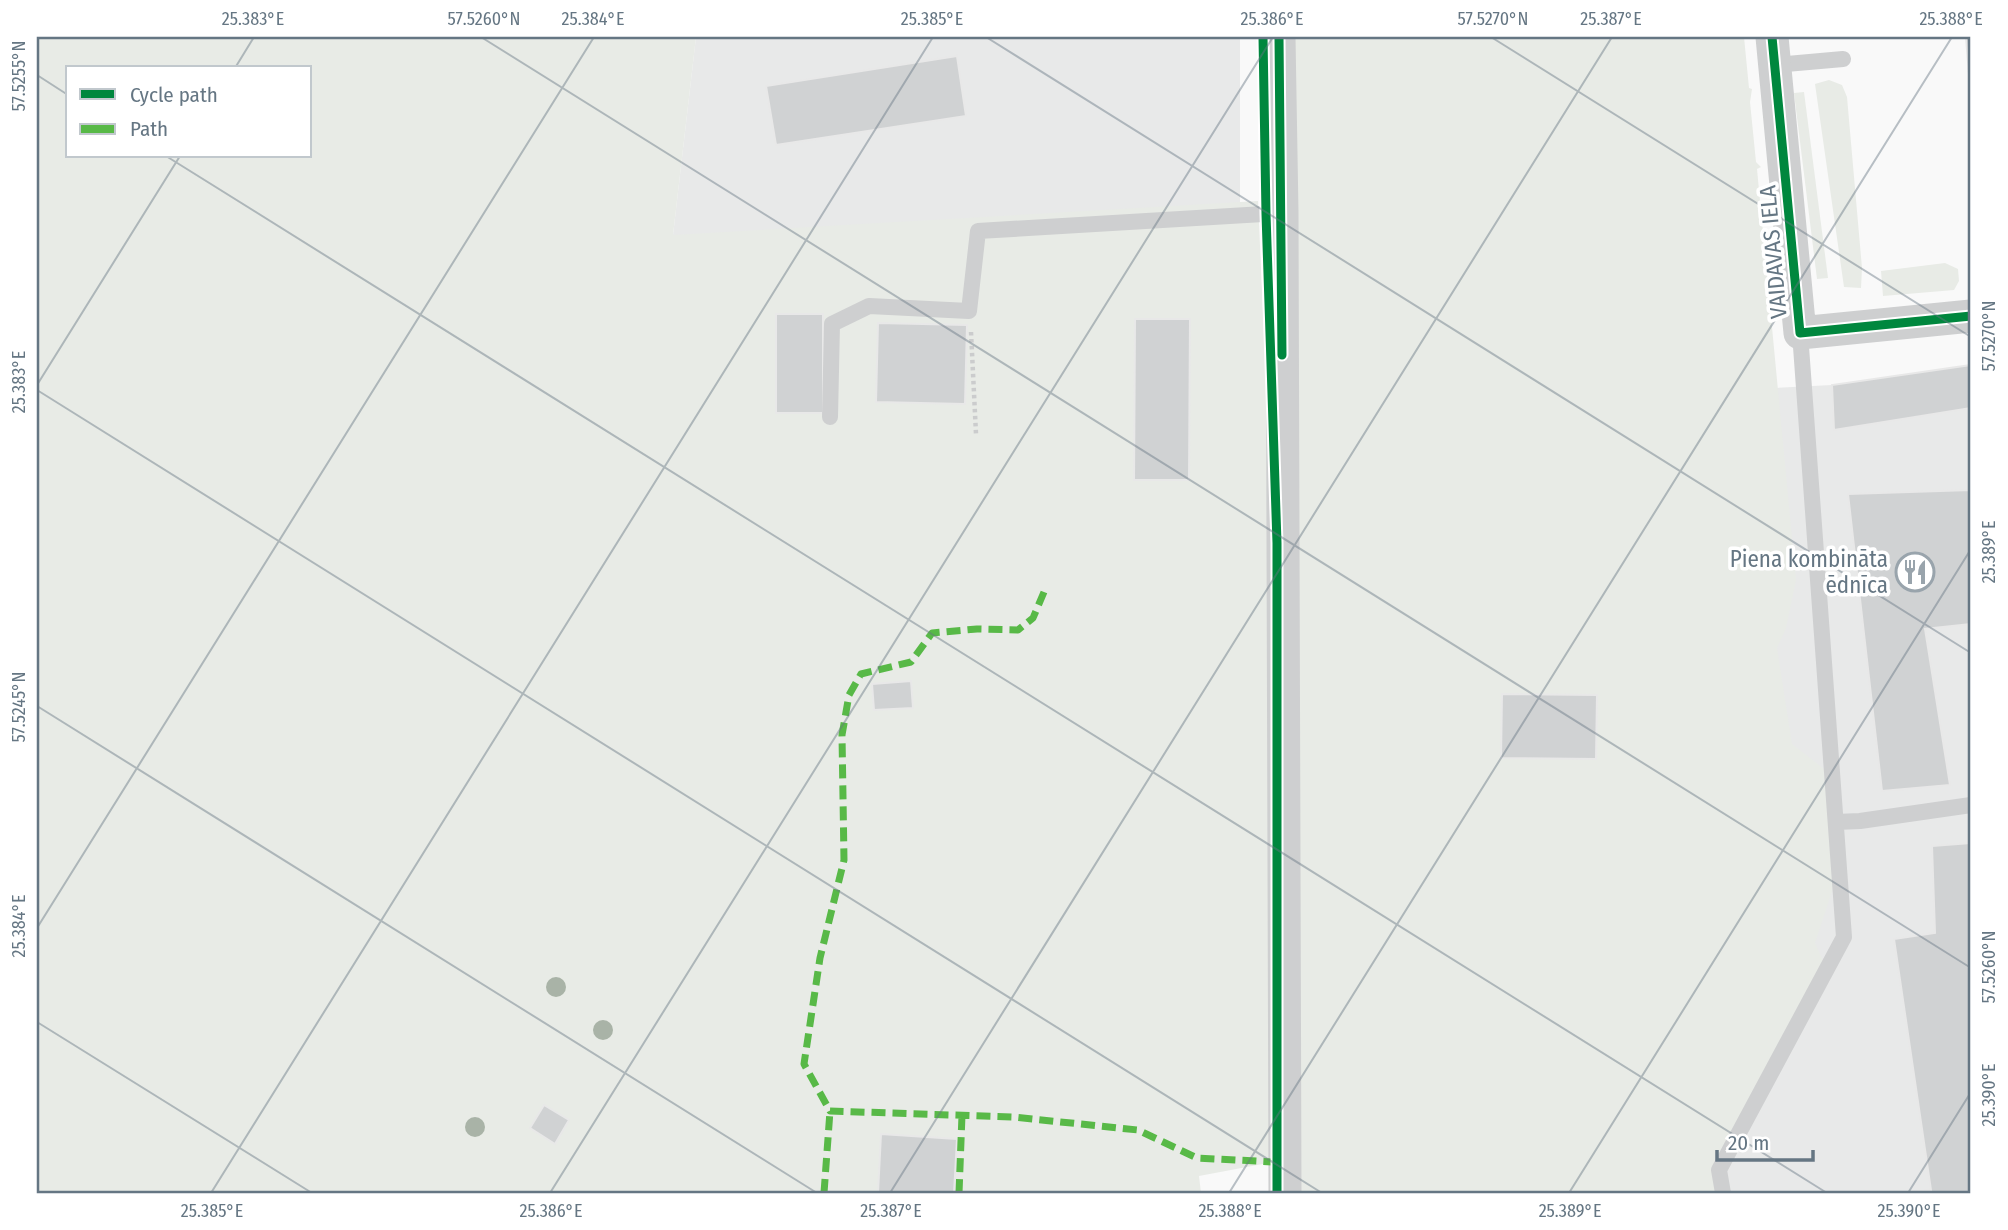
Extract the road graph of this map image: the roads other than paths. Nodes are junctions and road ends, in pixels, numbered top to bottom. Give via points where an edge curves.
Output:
1 (1279, 37) edge
2 (1774, 51) edge
3 (1843, 59) dead end
4 (1282, 213) junction
5 (1971, 316) edge
6 (1800, 333) junction
7 (830, 417) dead end
8 (1971, 805) edge
9 (1836, 822) junction
10 (1285, 1193) edge
11 (1723, 1193) edge

1 - 4 street
2 - 3 lane
2 - 6 street, VAIDAVAS IELA
4 - 7 lane via 978,231 969,311 869,306 832,324
4 - 10 street
5 - 6 street, VAIDAVAS IELA
6 - 9 lane
8 - 9 lane
9 - 11 lane via 1844,937 1720,1170

